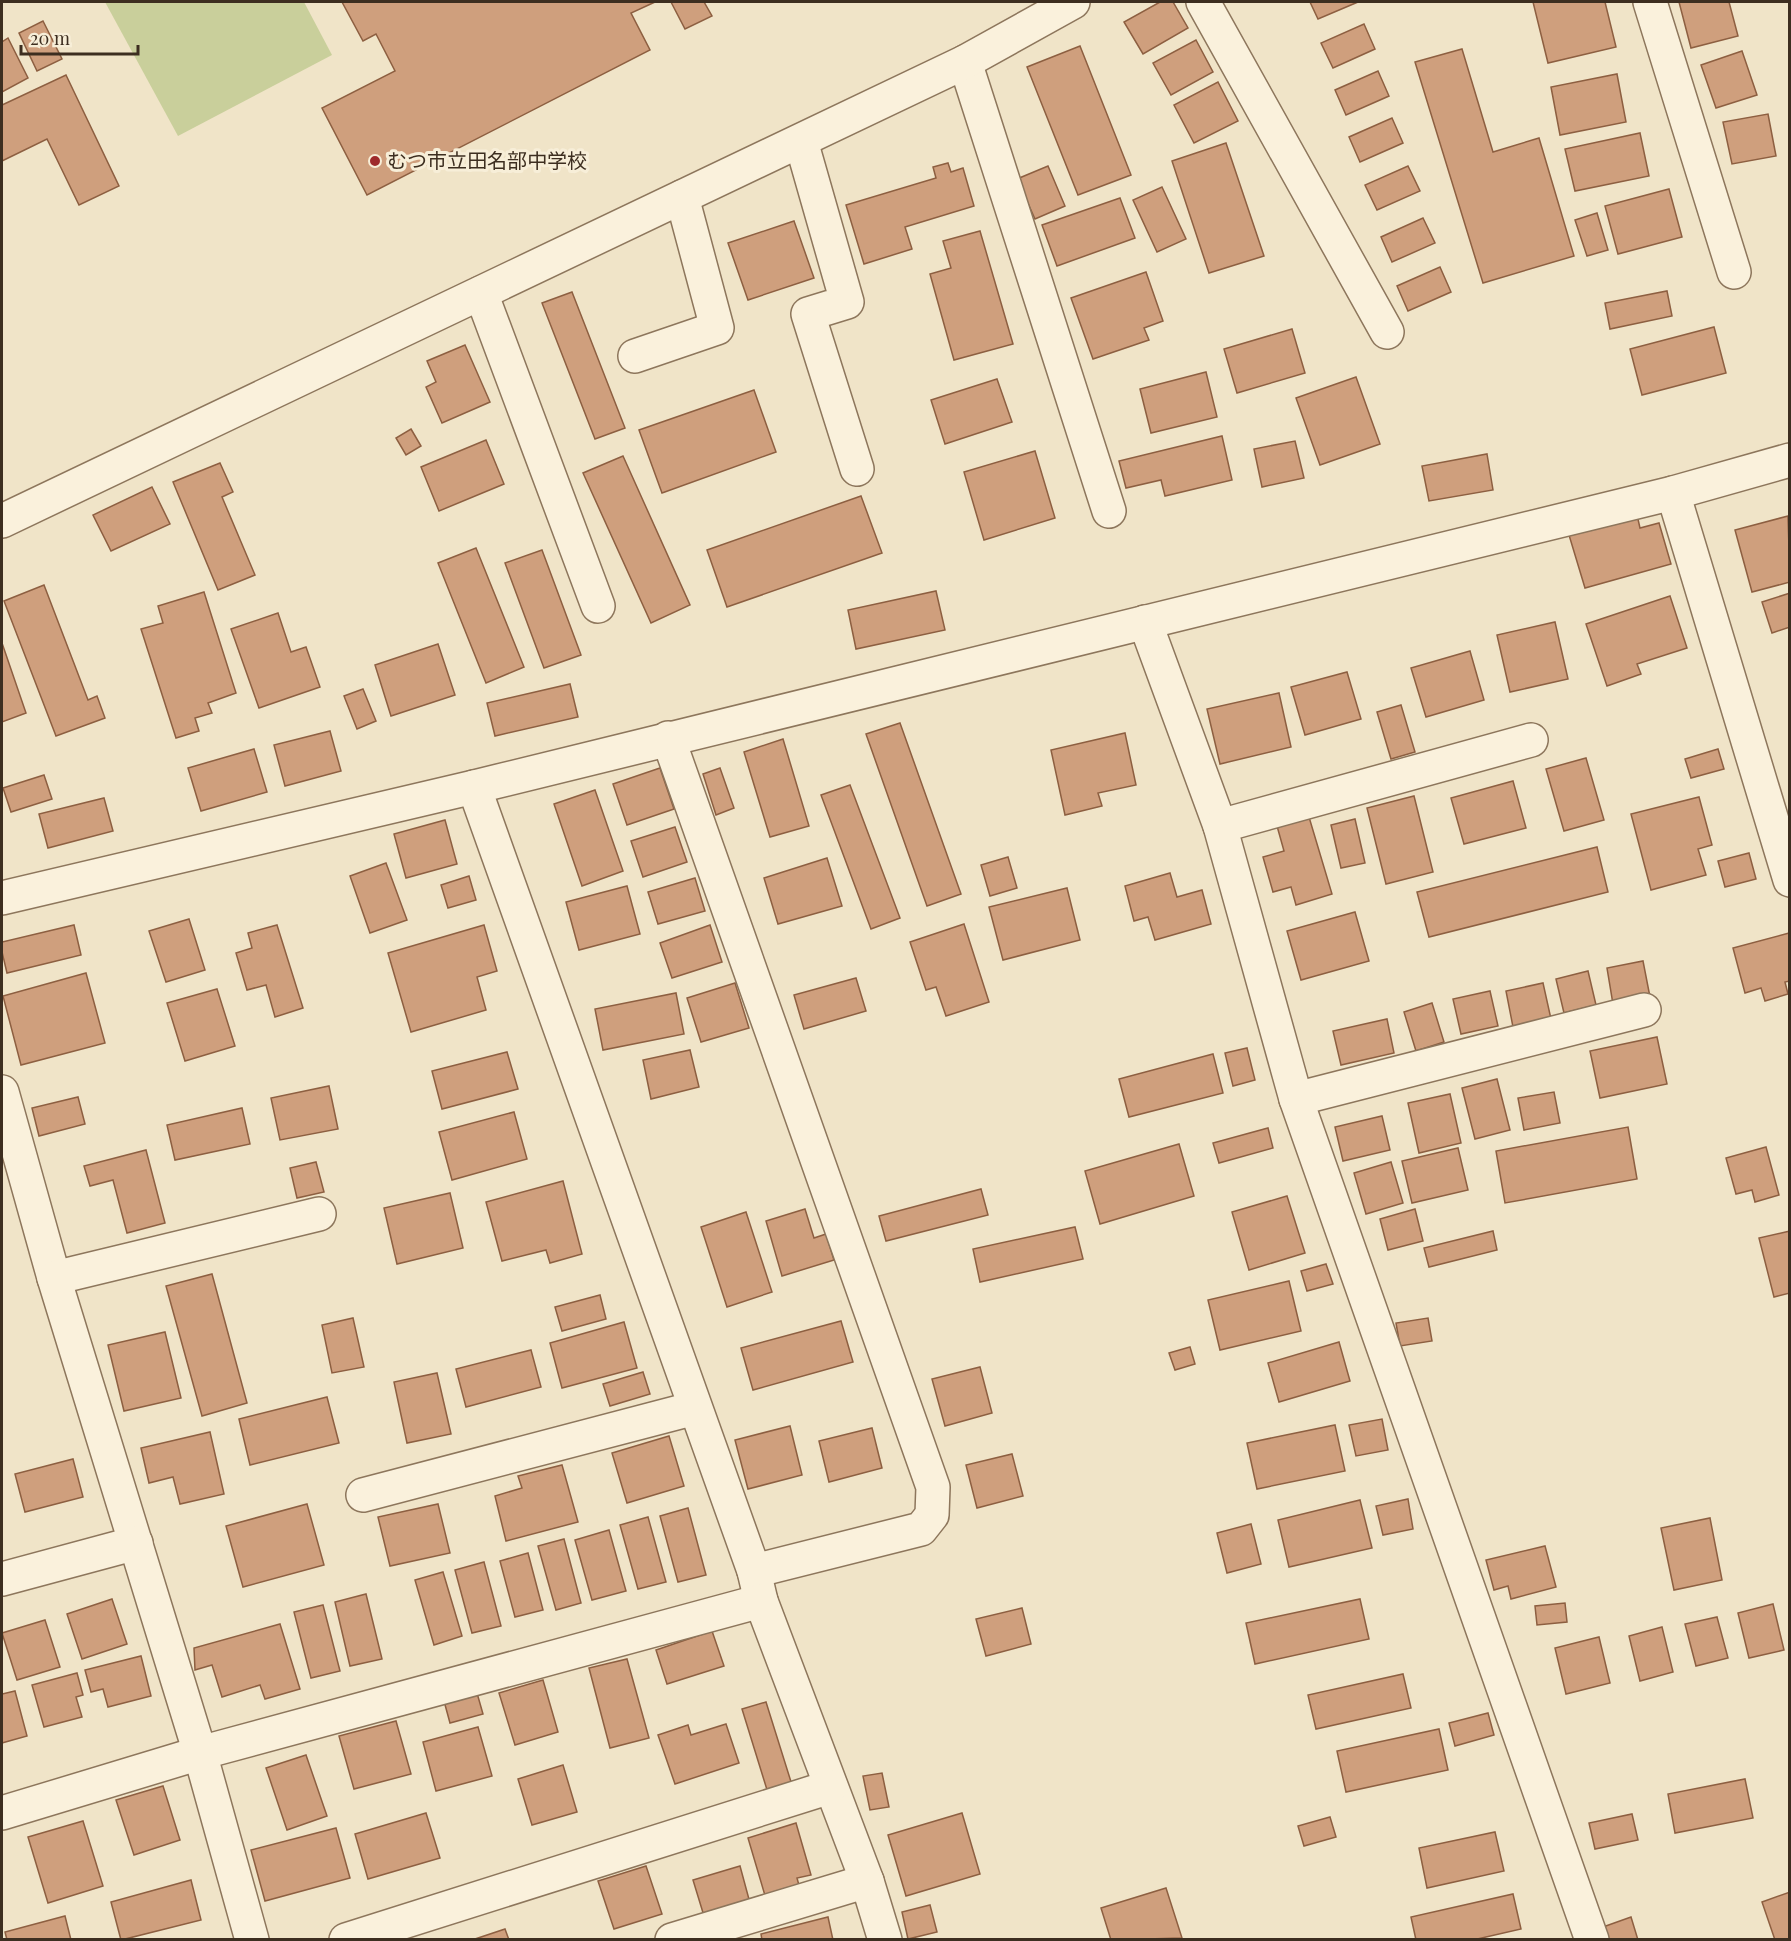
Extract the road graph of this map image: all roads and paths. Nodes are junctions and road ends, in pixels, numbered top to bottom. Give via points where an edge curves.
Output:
1 (1072, 2) edge
2 (1203, 2) edge
3 (1650, 2) edge
4 (965, 62) junction
5 (801, 141) junction
6 (682, 197) junction
7 (1734, 272) dead end
8 (481, 293) junction
9 (1387, 332) dead end
10 (635, 356) dead end
11 (1790, 460) edge
12 (857, 469) dead end
13 (1673, 493) junction
14 (1109, 511) dead end
15 (2, 521) edge
16 (598, 606) dead end
17 (1145, 622) junction
18 (668, 738) junction
19 (1531, 740) dead end
20 (474, 787) junction
21 (1220, 826) junction
22 (1790, 880) edge
23 (2, 898) edge
24 (1644, 1010) dead end
25 (2, 1092) edge
26 (1296, 1099) junction
27 (319, 1214) dead end
28 (54, 1278) junction
29 (695, 1408) junction
30 (363, 1495) dead end
31 (136, 1543) junction
32 (2, 1579) edge
33 (757, 1586) junction
34 (200, 1753) junction
35 (830, 1787) junction
36 (2, 1813) edge
37 (867, 1881) junction
38 (252, 1940) edge
39 (346, 1940) edge
40 (672, 1940) edge
41 (885, 1940) edge
42 (1592, 1940) edge

1 - 4 street
2 - 9 street
3 - 7 street
4 - 5 street
4 - 14 street
5 - 6 street
5 - 12 street via 847,302 807,314
6 - 8 street
6 - 10 street via 717,328
8 - 15 street
8 - 16 street
11 - 13 street
13 - 17 street
13 - 22 street
17 - 18 street
17 - 21 street
18 - 20 street
18 - 33 street via 933,1487 932,1515 921,1529
19 - 21 street
20 - 23 street
20 - 29 street
21 - 26 street
24 - 26 street
25 - 28 street
26 - 42 street
27 - 28 street
28 - 31 street
29 - 30 street
29 - 33 street
31 - 32 street
31 - 34 street
33 - 34 street
33 - 35 street
34 - 36 street
34 - 38 street
35 - 37 street
35 - 39 street
37 - 40 street
37 - 41 street

